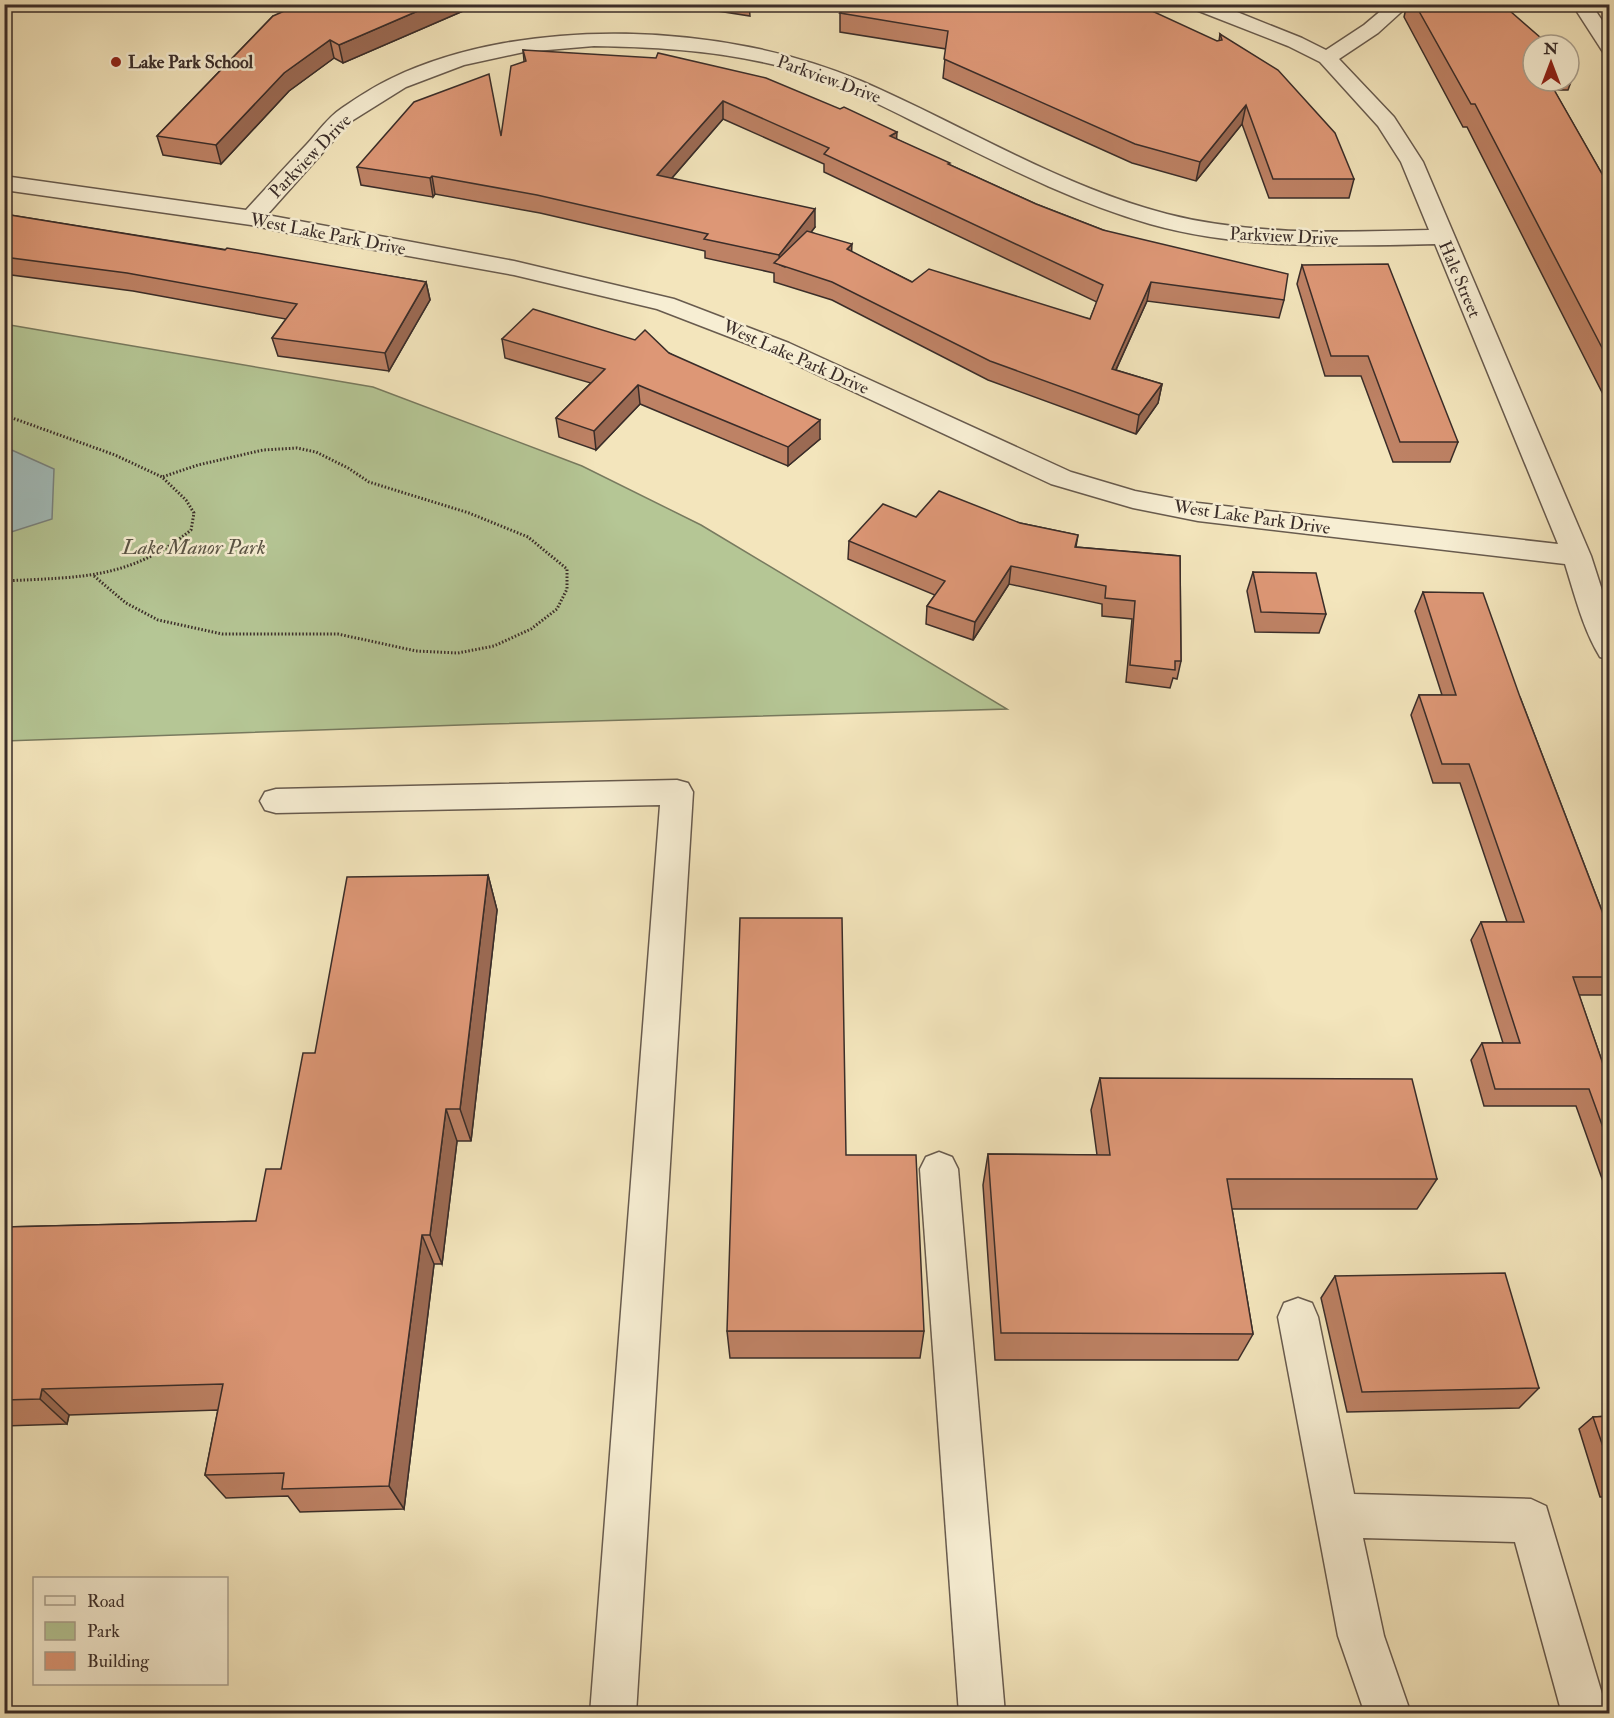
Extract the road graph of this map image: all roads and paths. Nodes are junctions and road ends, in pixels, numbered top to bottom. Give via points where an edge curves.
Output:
1 (26, 4) edge
2 (69, 4) edge
3 (74, 4) edge
4 (1198, 4) edge
5 (1401, 4) edge
6 (1581, 4) edge
7 (4, 16) edge
8 (1610, 48) edge
9 (1327, 58) junction
10 (4, 183) edge
11 (251, 218) junction
12 (1442, 237) junction
13 (4, 415) edge
14 (162, 477) junction
15 (1577, 555) junction
16 (94, 576) junction
17 (4, 581) edge
18 (1610, 650) edge
19 (276, 801) dead end
20 (939, 1169) dead end
21 (1298, 1317) dead end
22 (1337, 1515) junction
23 (614, 1713) edge
24 (982, 1713) edge
25 (1388, 1713) edge
26 (1585, 1713) edge

1 - 7 path
2 - 3 path
4 - 9 street, Hale Street
5 - 9 street
6 - 8 street
9 - 12 street, Hale Street via 1386,122 1412,162
10 - 11 street, West Lake Park Drive
11 - 12 street, Parkview Drive via 346,115 411,78 495,51 627,40 714,46 797,64 849,83 1080,191 1194,228 1312,240
11 - 15 street, West Lake Park Drive via 514,268 665,304 780,348 1060,478 1133,499 1198,512
12 - 15 street, Hale Street
13 - 14 path via 105,451
14 - 16 path via 194,513 191,530 145,560
14 - 16 path via 263,450 297,448 316,452 369,482 469,513 528,537 567,569 567,589 557,609 531,629 494,646 458,653 416,651 338,634 212,632 158,620 126,603
15 - 18 street, Hale Street
16 - 17 path
19 - 23 street via 677,792
20 - 24 street
21 - 22 street
22 - 25 street via 1361,1636
22 - 26 street via 1531,1521

